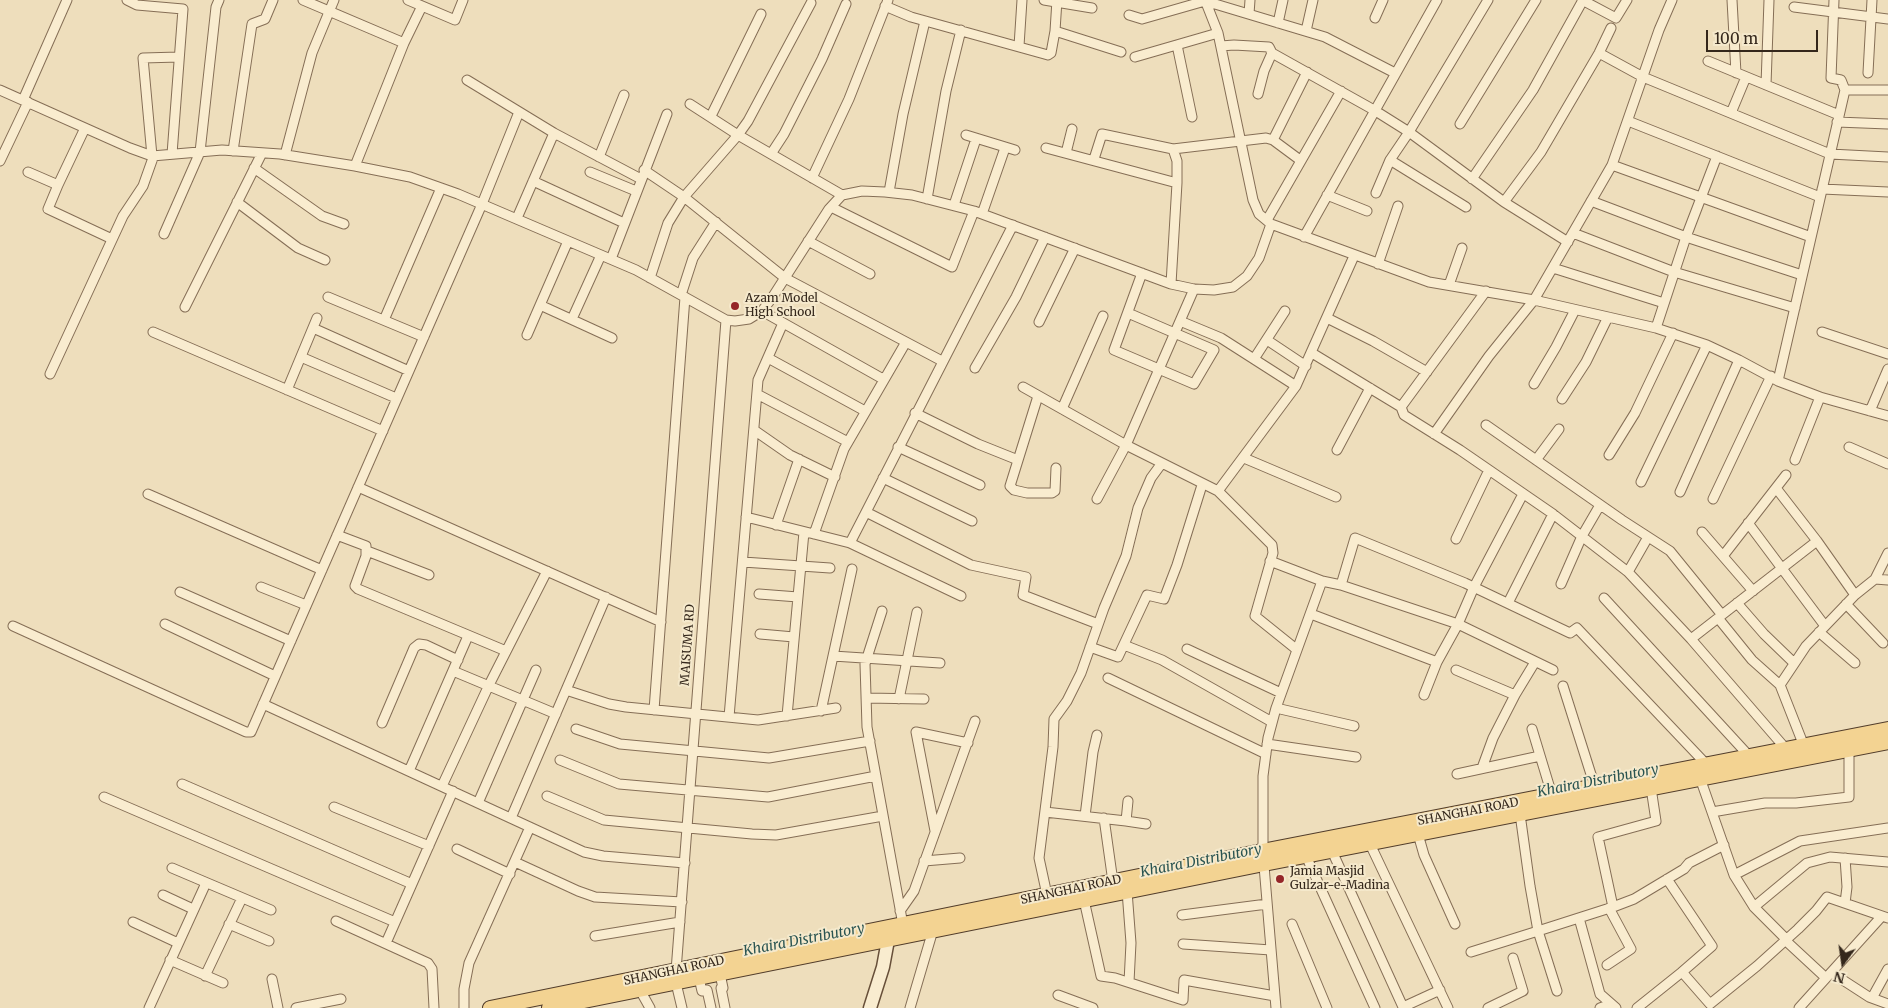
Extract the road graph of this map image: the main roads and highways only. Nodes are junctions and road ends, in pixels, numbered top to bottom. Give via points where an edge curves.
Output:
1 (1888, 729) edge
2 (1888, 742) edge
3 (1263, 857) junction
4 (888, 934) junction
5 (676, 977) junction
6 (490, 1008) edge
7 (549, 1008) edge

1 - 3 main road, SHANGHAI ROAD via 1552,795
2 - 3 main road, SHANGHAI ROAD via 1306,856
3 - 4 main road, SHANGHAI ROAD via 1127,891 930,932
3 - 4 main road, SHANGHAI ROAD via 902,918
4 - 5 main road, SHANGHAI ROAD
4 - 5 main road, SHANGHAI ROAD via 720,974 699,978
5 - 6 main road, SHANGHAI ROAD
5 - 7 main road, SHANGHAI ROAD via 640,990

